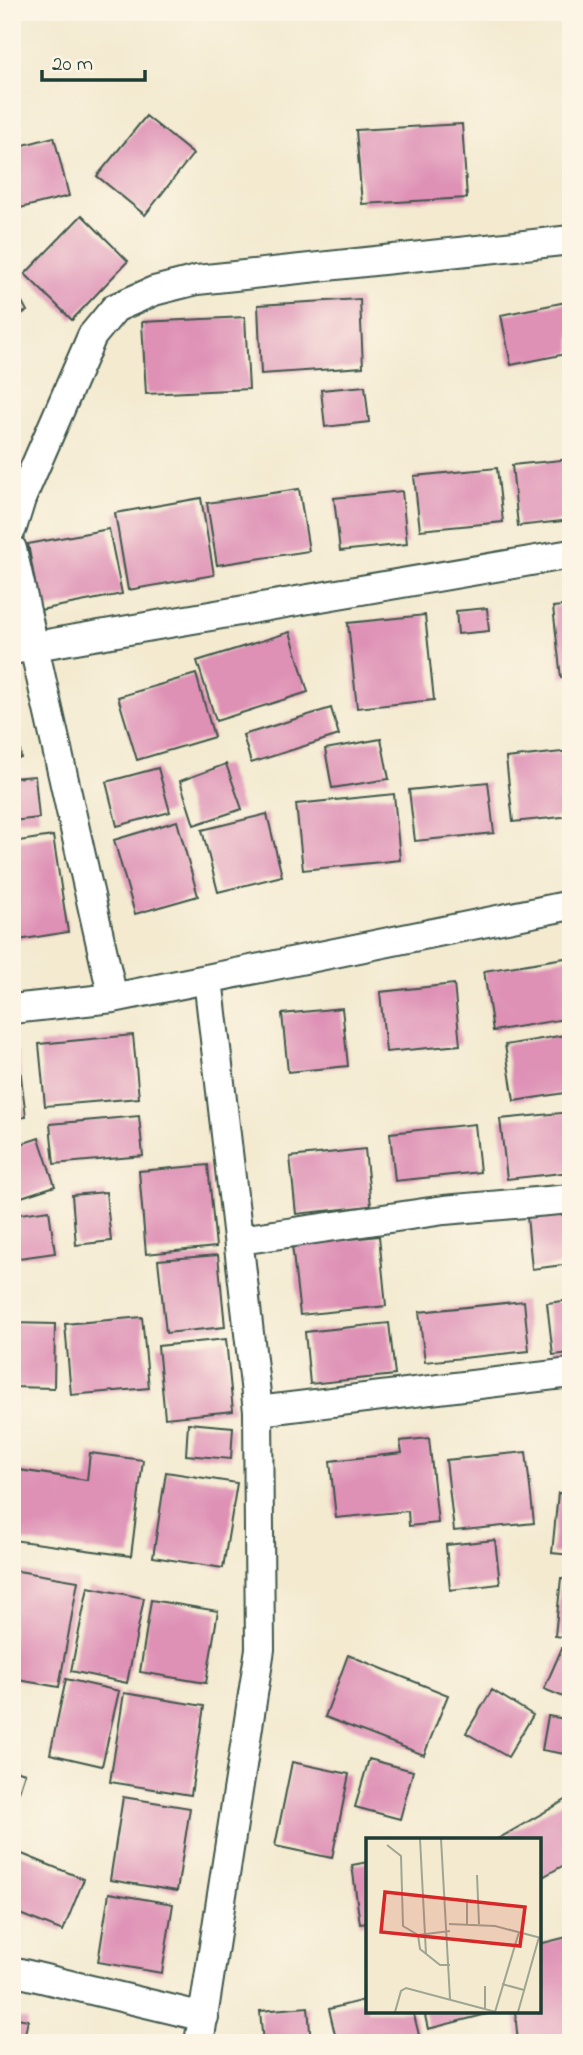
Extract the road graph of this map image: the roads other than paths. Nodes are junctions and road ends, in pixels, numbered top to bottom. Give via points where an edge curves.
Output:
1 (571, 240) edge
2 (12, 528) edge
3 (12, 549) edge
4 (571, 554) edge
5 (23, 649) edge
6 (571, 905) edge
7 (208, 979) junction
8 (113, 998) junction
9 (12, 1009) edge
10 (571, 1199) edge
11 (240, 1240) junction
12 (571, 1373) edge
13 (258, 1410) junction
14 (12, 1971) edge
15 (202, 2030) edge

1 - 2 street via 197,280 154,291 115,309 92,336
3 - 5 street
4 - 5 street
5 - 8 street
6 - 7 street
7 - 8 street
7 - 11 street
8 - 9 street
10 - 11 street via 444,1210
11 - 13 street
12 - 13 street
13 - 15 street via 260,1649
14 - 15 street

